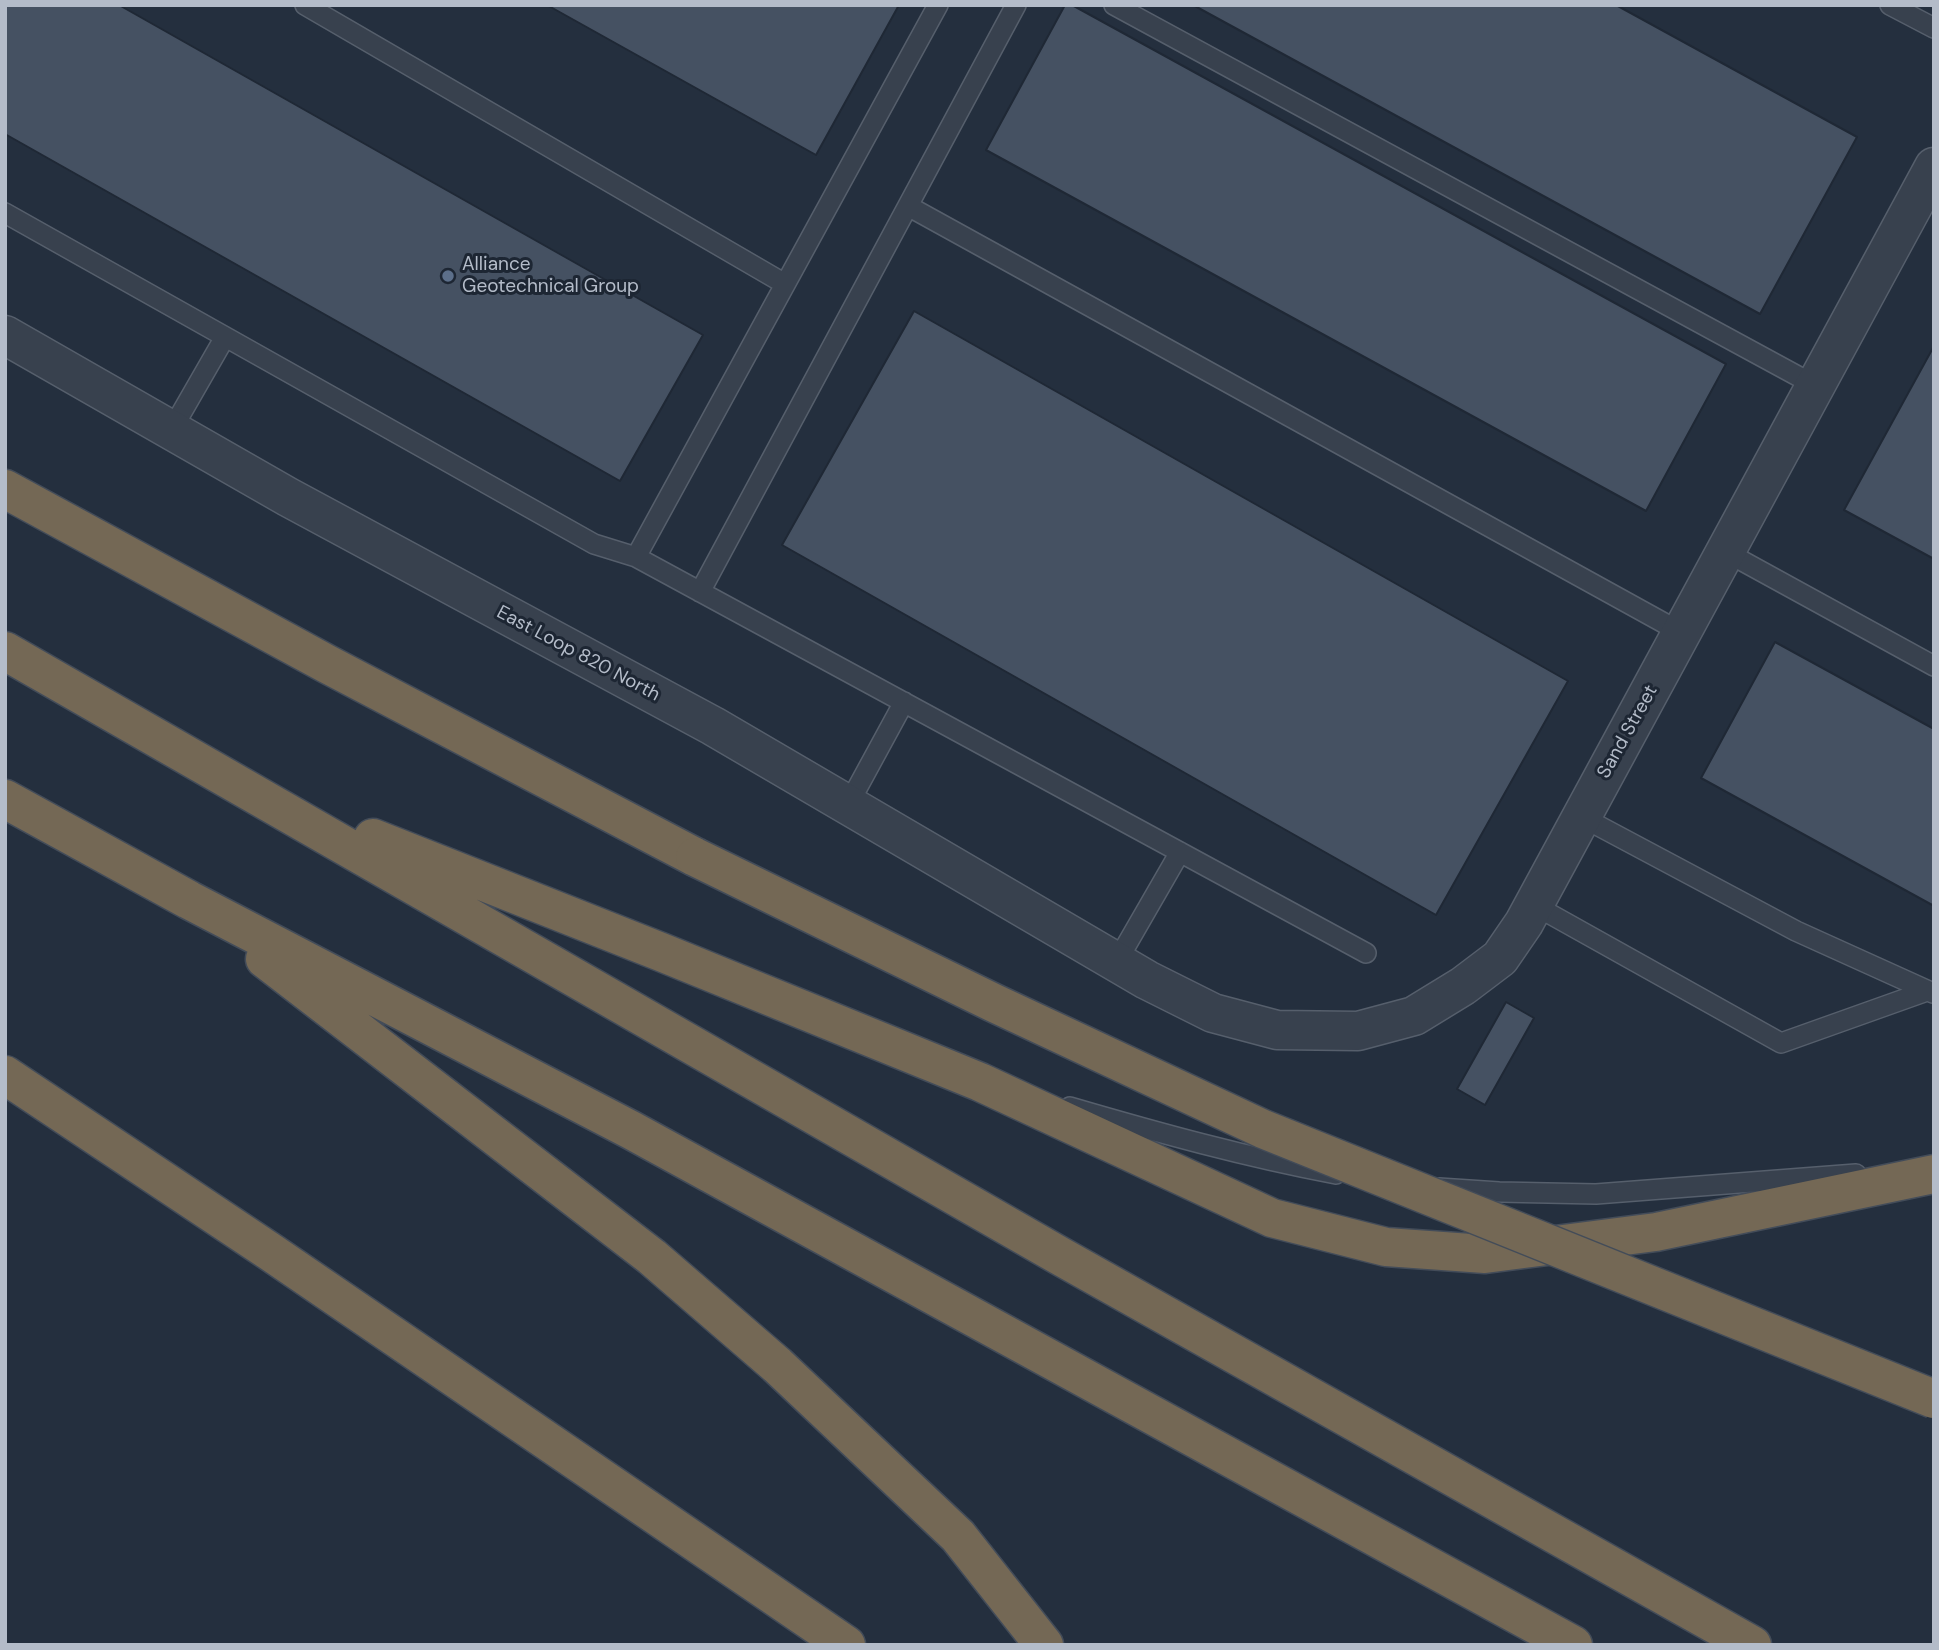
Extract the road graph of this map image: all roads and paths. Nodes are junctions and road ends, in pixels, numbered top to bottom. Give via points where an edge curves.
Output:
1 (305, 5) edge
2 (938, 5) edge
3 (1016, 5) edge
4 (1114, 5) edge
5 (1890, 5) edge
6 (1934, 28) edge
7 (1934, 167) edge
8 (908, 206) junction
9 (5, 213) edge
10 (785, 284) junction
11 (5, 335) edge
12 (225, 337) junction
13 (1816, 386) junction
14 (171, 431) junction
15 (5, 489) edge
16 (1726, 552) junction
17 (636, 557) junction
18 (700, 592) junction
19 (1682, 633) junction
20 (5, 651) edge
21 (1934, 666) edge
22 (904, 702) junction
23 (250, 789) junction
24 (5, 799) edge
25 (848, 805) junction
26 (1582, 817) junction
27 (1180, 852) junction
28 (189, 900) junction
29 (1534, 905) junction
30 (1366, 953) dead end
31 (1132, 972) junction
32 (1931, 992) edge
33 (5, 1075) edge
34 (980, 1082) junction
35 (1934, 1168) edge
36 (1934, 1174) edge
37 (1934, 1399) edge
38 (846, 1645) edge
39 (1044, 1645) edge
40 (1573, 1645) edge
41 (1752, 1645) edge

1 - 10 lane
2 - 10 lane
3 - 8 lane
4 - 13 lane
5 - 6 lane
7 - 13 street, Sand Street
8 - 18 lane
8 - 19 lane
9 - 12 lane
10 - 17 lane
11 - 14 street, East Loop 820 North
12 - 14 lane
12 - 17 lane via 593,544
13 - 16 street, Sand Street
14 - 25 street, East Loop 820 North via 713,726
15 - 37 highway, bridge via 695,857 994,1003 1263,1129
16 - 19 street, Sand Street
16 - 21 lane
17 - 18 lane
18 - 22 lane
19 - 26 street, Sand Street
20 - 23 highway
22 - 25 lane
22 - 27 lane
23 - 34 highway
23 - 41 highway via 1060,1256
24 - 28 highway
25 - 31 street, East Loop 820 North
26 - 29 street, Sand Street
26 - 32 lane via 1796,931
27 - 30 lane
27 - 31 lane
28 - 39 highway via 652,1257 777,1365 958,1536
28 - 40 highway via 631,1130
29 - 31 street, Sand Street via 1500,957 1463,986 1414,1016 1358,1031 1277,1030 1213,1013
29 - 32 lane via 1781,1043
33 - 38 highway
34 - 35 lane via 1258,1159 1422,1186 1596,1194
34 - 36 highway via 1272,1218 1385,1247 1485,1254 1630,1236

